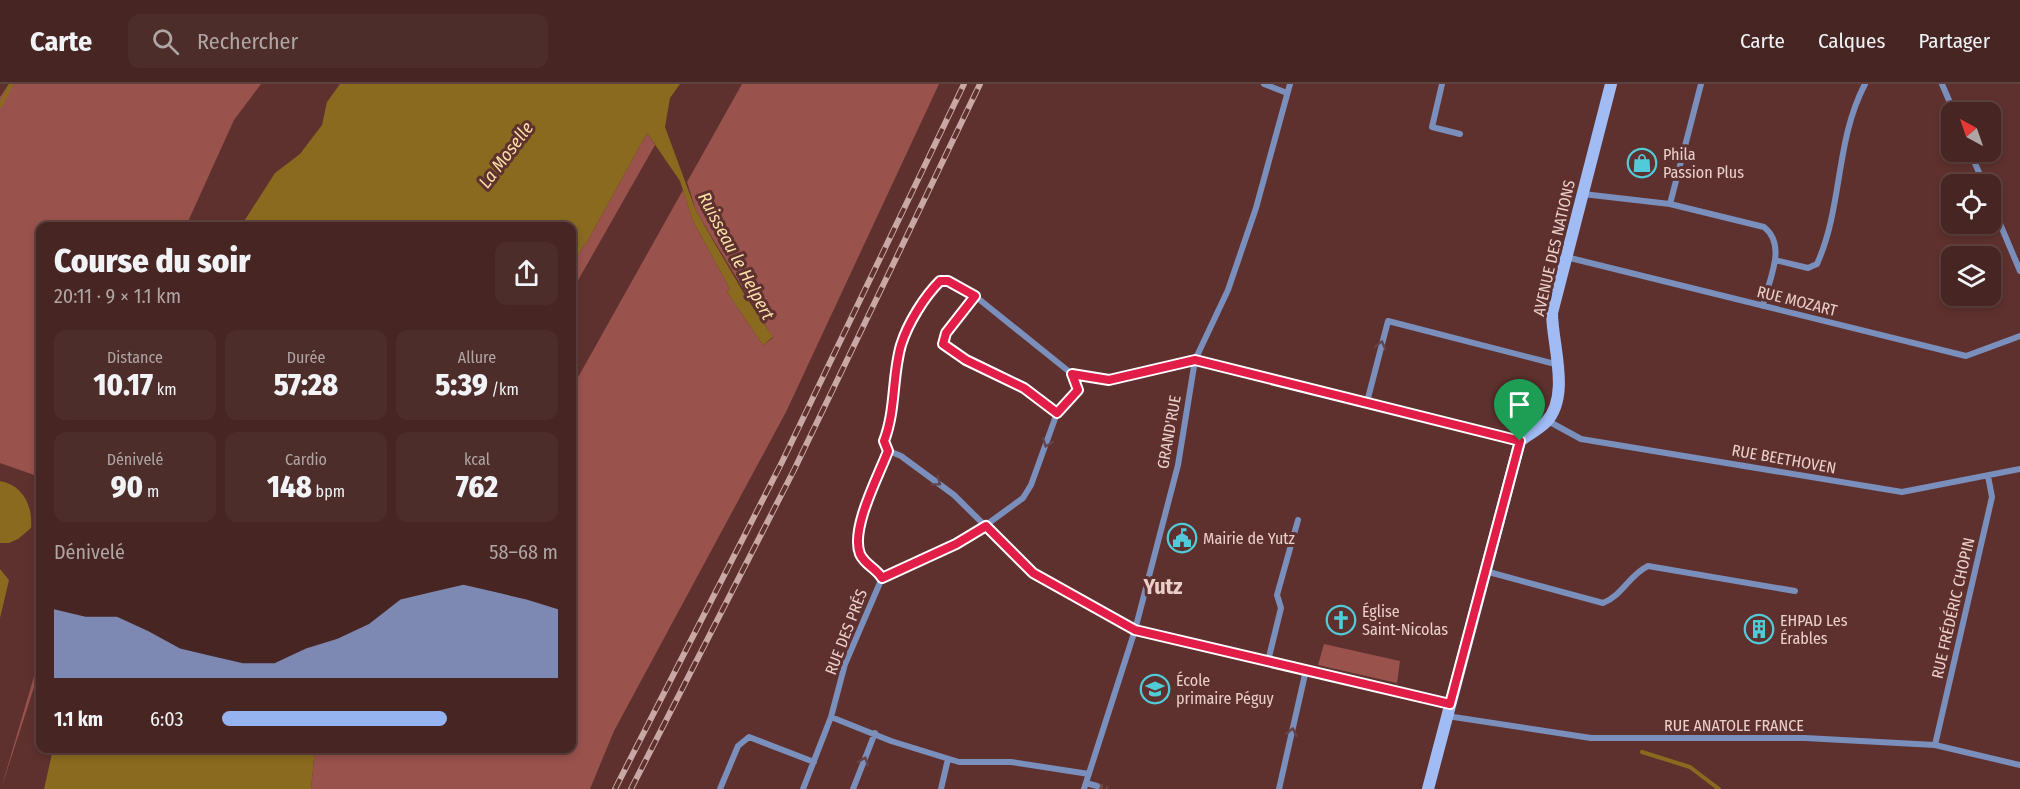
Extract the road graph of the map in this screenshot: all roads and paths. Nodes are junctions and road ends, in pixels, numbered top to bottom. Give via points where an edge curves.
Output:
1 (1264, 84) edge
2 (1290, 84) edge
3 (1442, 84) edge
4 (1611, 84) edge
5 (1701, 84) edge
6 (1865, 84) edge
7 (1942, 84) edge
8 (1287, 93) junction
9 (1950, 102) edge
10 (1460, 134) dead end
11 (1583, 194) junction
12 (1670, 204) junction
13 (2001, 227) edge
14 (1566, 257) junction
15 (1775, 260) junction
16 (2020, 272) edge
17 (936, 274) dead end
18 (940, 281) junction
19 (975, 296) junction
20 (1763, 306) junction
21 (2020, 336) edge
22 (1195, 360) junction
23 (1558, 365) junction
24 (1072, 374) junction
25 (1367, 402) junction
26 (1057, 413) junction
27 (1548, 420) junction
28 (1520, 441) junction
29 (888, 451) junction
30 (2020, 469) edge
31 (1988, 476) junction
32 (1298, 520) dead end
33 (986, 526) junction
34 (1485, 571) junction
35 (882, 578) junction
36 (1795, 591) dead end
37 (1135, 630) junction
38 (1268, 661) junction
39 (1306, 670) junction
40 (1450, 704) junction
41 (1447, 716) junction
42 (831, 717) junction
43 (875, 733) junction
44 (1935, 745) junction
45 (948, 759) junction
46 (813, 762) junction
47 (2020, 765) edge
48 (1089, 774) junction
49 (1085, 786) edge
50 (1097, 786) dead end
51 (720, 789) edge
52 (803, 789) edge
53 (853, 789) edge
54 (941, 789) edge
55 (1279, 789) edge
56 (1428, 789) edge

1 - 8 street
2 - 8 street, GRAND'RUE
3 - 10 street via 1432,127
4 - 11 main road, AVENUE DES NATIONS
5 - 12 street
6 - 15 street via 1839,165 1840,182 1817,264 1808,268
7 - 9 street
8 - 22 street, GRAND'RUE via 1256,208 1231,280
11 - 12 street
11 - 14 main road, AVENUE DES NATIONS
12 - 15 street via 1764,227 1776,242
13 - 16 street
14 - 20 street, RUE MOZART
14 - 23 main road, AVENUE DES NATIONS via 1552,313
15 - 20 street
17 - 18 street
18 - 19 street via 948,281
18 - 29 street via 915,316 901,345 884,441
19 - 24 street
19 - 26 street via 946,333 943,344 966,360 1024,388
20 - 21 street, RUE MOZART via 1966,356
22 - 24 street via 1109,380
22 - 25 street
22 - 37 street, GRAND'RUE via 1178,465
25 -> 23 street via 1388,321
23 - 27 main road, AVENUE DES NATIONS via 1559,387
24 - 26 street via 1078,390
25 - 28 street
26 -> 33 street via 1023,498
27 - 28 main road
27 - 31 street, RUE BEETHOVEN via 1581,439 1902,492
28 - 34 main road
29 -> 33 street via 901,456 954,495
29 - 35 street, RUE DES PRÉS via 858,537 859,553
30 - 31 street, RUE BEETHOVEN
31 - 44 street, RUE FRÉDÉRIC CHOPIN via 1992,497
32 - 38 street via 1277,595 1281,608
33 - 35 street
33 - 37 street via 1033,573
34 - 36 street via 1603,603 1616,598 1637,571 1648,566
34 - 40 main road
35 - 42 street, RUE DES PRÉS via 845,664
37 - 38 street
37 - 48 street, GRAND'RUE
38 - 39 street
39 - 40 street
55 -> 39 street
40 - 41 main road
41 - 44 street, RUE ANATOLE FRANCE via 1592,738 1804,738
41 - 56 main road
42 - 43 street
42 - 46 street, RUE DES PRÉS
43 - 45 street
53 -> 43 street
44 - 47 street, RUE ANATOLE FRANCE
45 - 48 street via 1011,762
45 - 54 street
46 - 51 street via 749,737 738,746
46 - 52 street, RUE DES PRÉS
48 - 49 street, GRAND'RUE
49 - 50 street

